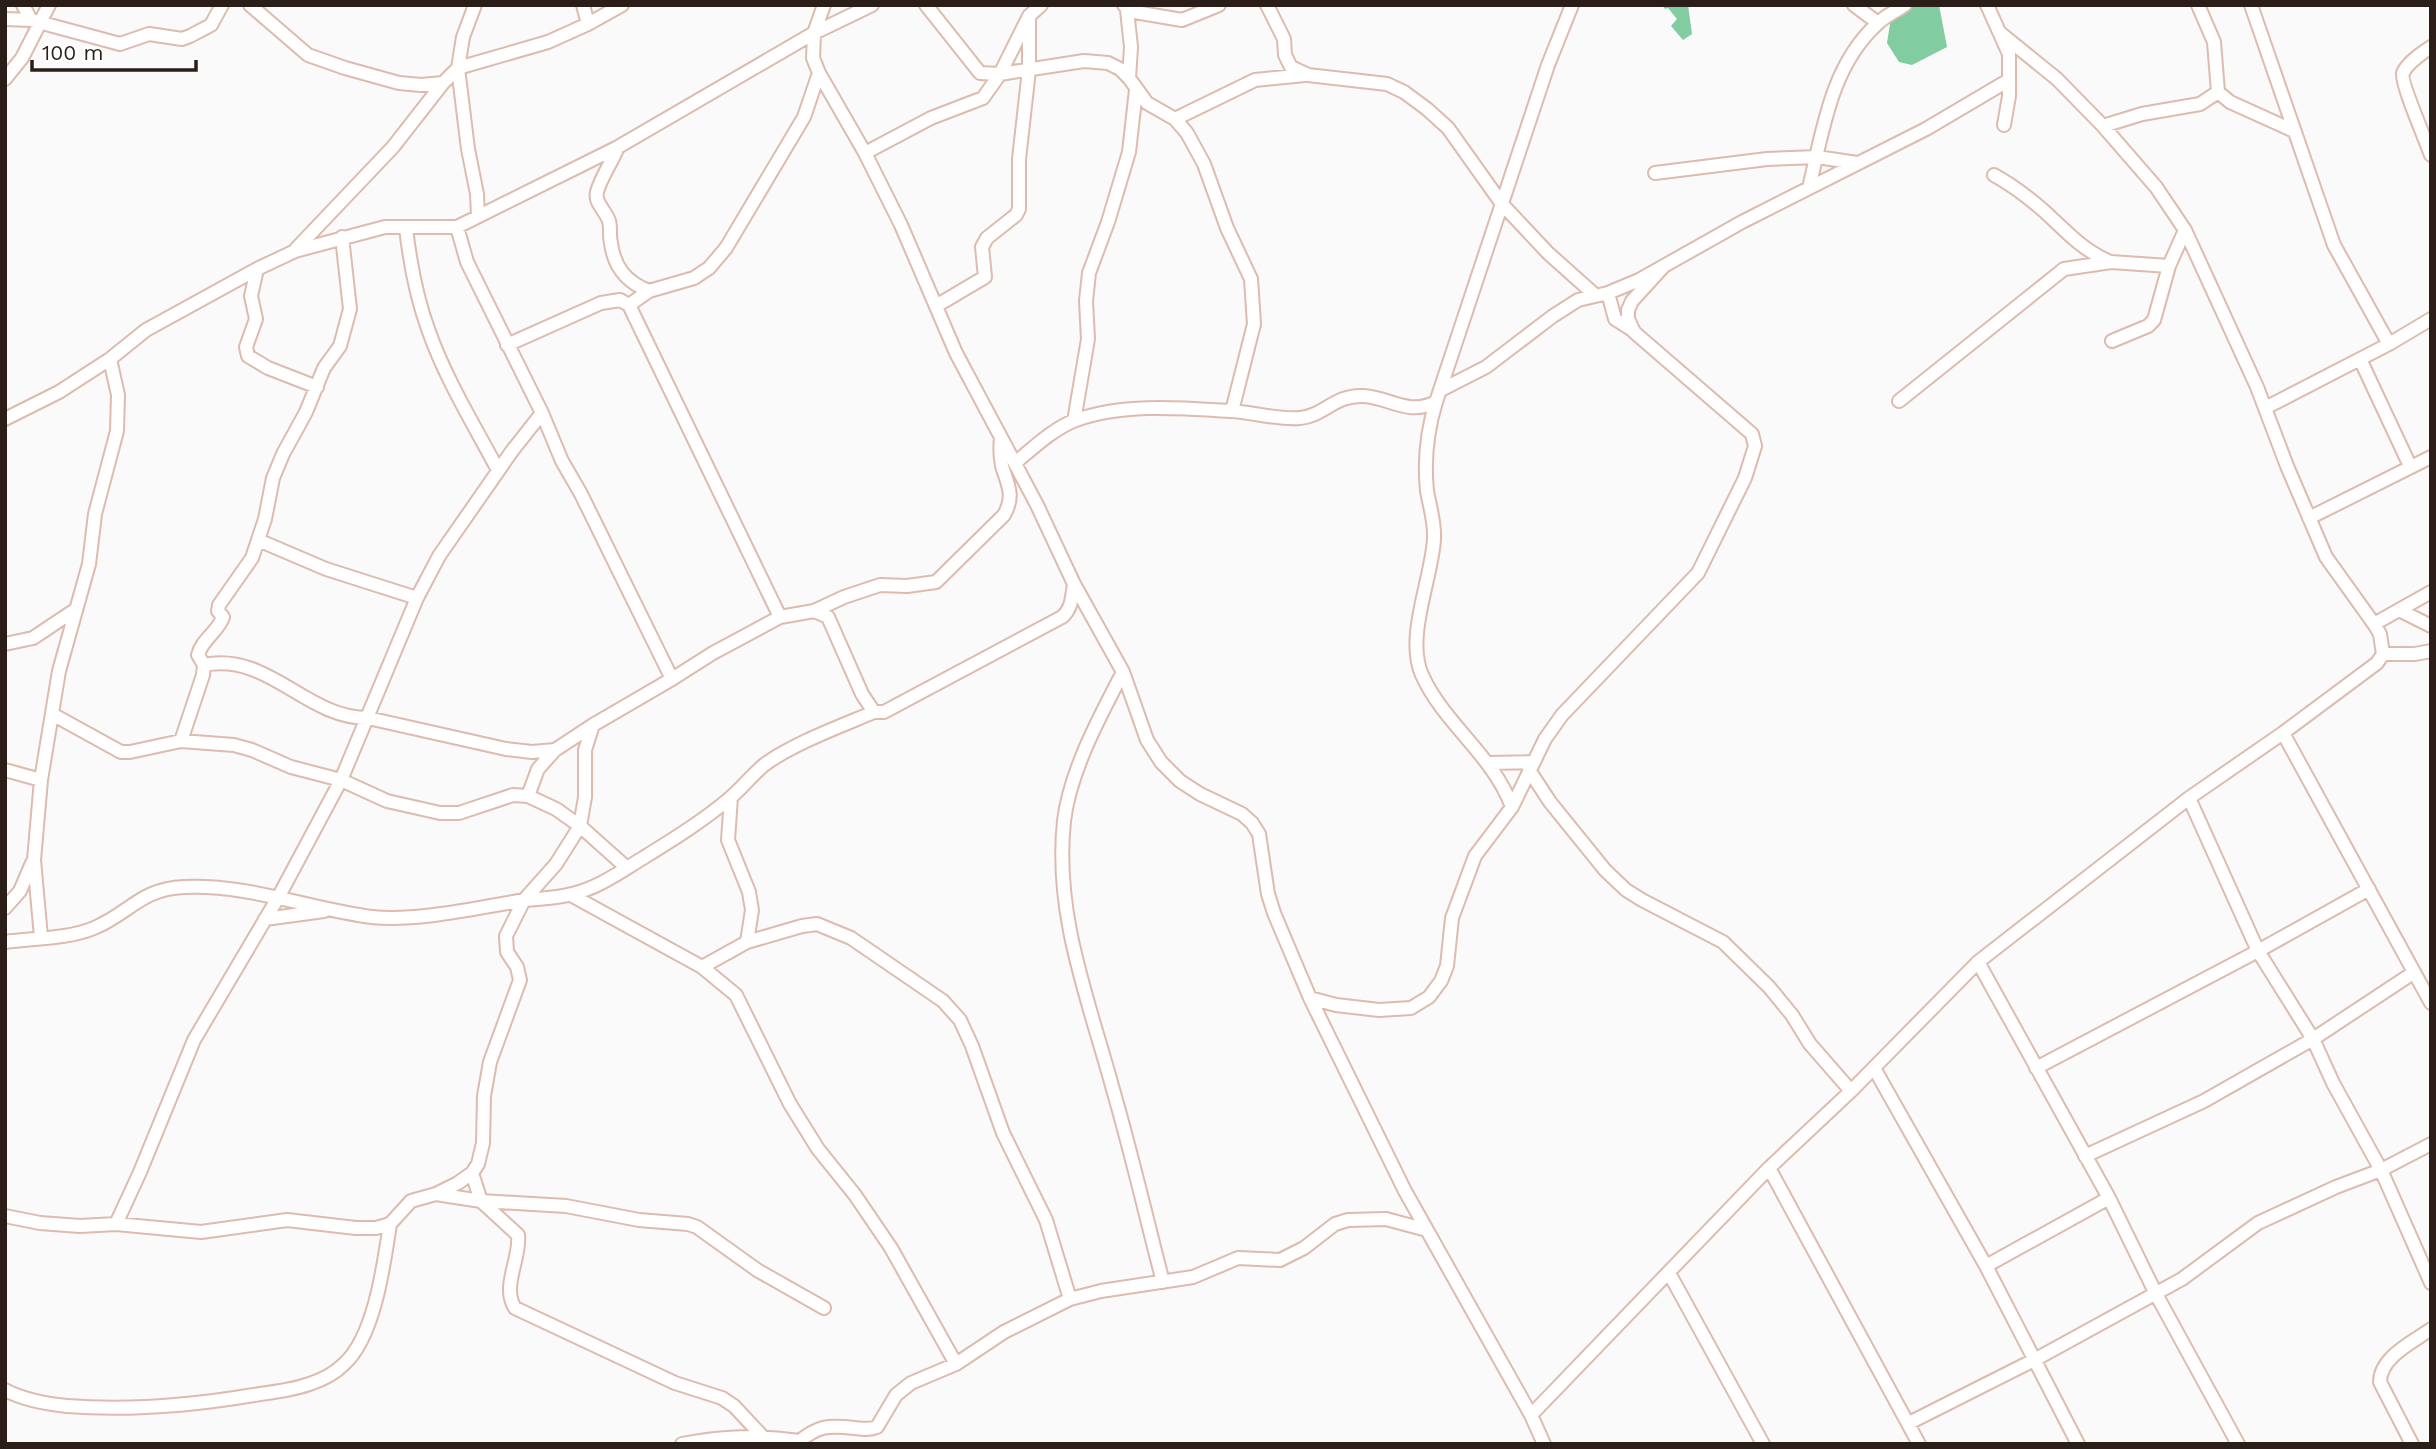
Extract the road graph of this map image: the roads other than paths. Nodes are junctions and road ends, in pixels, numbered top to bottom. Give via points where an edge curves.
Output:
1 (23, 5) edge
2 (49, 5) edge
3 (222, 5) edge
4 (250, 5) edge
5 (475, 5) edge
6 (583, 5) edge
7 (622, 5) edge
8 (872, 5) edge
9 (926, 5) edge
10 (1041, 5) edge
11 (1219, 5) edge
12 (1266, 5) edge
13 (1572, 5) edge
14 (1854, 5) edge
15 (1872, 5) edge
16 (1905, 5) edge
17 (1987, 5) edge
18 (2198, 5) edge
19 (2251, 5) edge
20 (823, 6) edge
21 (1125, 8) edge
22 (1029, 16) junction
23 (5, 19) edge
24 (36, 22) junction
25 (1875, 22) junction
26 (588, 24) junction
27 (1999, 32) junction
28 (814, 33) junction
29 (2431, 47) edge
30 (1285, 55) junction
31 (458, 68) junction
32 (1029, 70) junction
33 (819, 73) junction
34 (1000, 74) junction
35 (1308, 75) junction
36 (1273, 77) junction
37 (5, 79) edge
38 (2009, 80) junction
39 (443, 83) junction
40 (1133, 84) junction
41 (2218, 92) junction
42 (1175, 119) junction
43 (2004, 125) dead end
44 (2103, 126) junction
45 (2294, 131) junction
46 (618, 147) junction
47 (864, 153) junction
48 (2431, 155) edge
49 (1817, 157) junction
50 (1857, 163) junction
51 (1655, 173) dead end
52 (1994, 175) dead end
53 (1809, 188) junction
54 (1502, 204) junction
55 (478, 216) junction
56 (457, 227) junction
57 (406, 228) junction
58 (2185, 230) junction
59 (342, 237) junction
60 (295, 251) junction
61 (2111, 262) junction
62 (2169, 265) junction
63 (1662, 267) junction
64 (257, 269) junction
65 (649, 291) junction
66 (1601, 294) junction
67 (628, 305) junction
68 (936, 306) junction
69 (2431, 319) edge
70 (1634, 332) junction
71 (2112, 341) dead end
72 (2389, 344) junction
73 (507, 345) junction
74 (110, 359) junction
75 (2360, 359) junction
76 (317, 387) junction
77 (1438, 396) junction
78 (1899, 401) dead end
79 (2264, 408) junction
80 (1232, 411) junction
81 (542, 413) junction
82 (5, 419) edge
83 (1074, 421) junction
84 (1001, 437) junction
85 (2431, 457) edge
86 (1014, 463) junction
87 (2410, 466) junction
88 (498, 470) junction
89 (2309, 518) junction
90 (258, 540) junction
91 (1074, 584) junction
92 (2431, 592) edge
93 (417, 598) junction
94 (75, 610) junction
95 (2399, 610) junction
96 (814, 611) junction
97 (780, 617) junction
98 (2374, 624) junction
99 (2431, 626) edge
100 (5, 644) edge
101 (2431, 651) edge
102 (2383, 654) junction
103 (204, 665) junction
104 (1123, 673) junction
105 (672, 680) junction
106 (874, 712) junction
107 (52, 714) junction
108 (368, 718) junction
109 (593, 724) junction
110 (2283, 733) junction
111 (181, 741) junction
112 (555, 750) junction
113 (1488, 763) junction
114 (1531, 766) junction
115 (5, 770) edge
116 (41, 780) junction
117 (341, 780) junction
118 (528, 796) junction
119 (731, 797) junction
120 (2189, 798) junction
121 (1512, 807) junction
122 (580, 826) junction
123 (34, 860) junction
124 (627, 868) junction
125 (5, 887) edge
126 (2369, 889) junction
127 (20, 891) junction
128 (571, 895) junction
129 (279, 896) junction
130 (524, 900) junction
131 (5, 908) edge
132 (329, 910) junction
133 (265, 919) junction
134 (41, 937) junction
135 (5, 942) edge
136 (747, 942) junction
137 (2258, 951) junction
138 (1978, 962) junction
139 (702, 967) junction
140 (2413, 973) junction
141 (1310, 998) junction
142 (2431, 1003) edge
143 (2313, 1039) junction
144 (1874, 1068) junction
145 (2036, 1068) junction
146 (1851, 1091) junction
147 (2431, 1144) edge
148 (2085, 1156) junction
149 (1769, 1168) junction
150 (2381, 1171) junction
151 (472, 1173) junction
152 (436, 1194) junction
153 (2109, 1198) junction
154 (481, 1201) junction
155 (5, 1216) edge
156 (116, 1224) junction
157 (390, 1224) junction
158 (1427, 1230) junction
159 (1986, 1266) junction
160 (1669, 1273) junction
161 (1163, 1282) junction
162 (2431, 1283) edge
163 (2156, 1294) junction
164 (1070, 1299) junction
165 (824, 1308) dead end
166 (2431, 1329) edge
167 (2036, 1359) junction
168 (956, 1364) junction
169 (5, 1390) edge
170 (1531, 1415) junction
171 (1909, 1423) junction
172 (762, 1436) junction
173 (798, 1443) edge
174 (682, 1444) edge
175 (1544, 1444) edge
176 (1763, 1444) edge
177 (1919, 1444) edge
178 (2078, 1444) edge
179 (2238, 1444) edge
180 (2412, 1444) edge

1 - 24 street
2 - 24 street
3 - 24 street via 211,25 181,39 149,34 120,44
4 - 39 street via 308,55 399,83
5 - 31 street
6 - 26 street
7 - 26 street
8 - 28 street
9 - 34 street via 980,73
10 - 22 street
11 - 21 street via 1182,20
12 - 30 street via 1284,39
13 - 54 street
14 - 25 street
15 - 25 street
16 - 25 street
17 - 27 street
18 - 41 street via 2214,42
19 - 45 street
20 - 28 street
21 - 40 street
22 - 32 street
22 - 34 street
23 - 24 street
24 - 37 street via 22,58
25 - 49 street via 1835,86
26 - 31 street
27 - 38 street via 2009,54
27 - 44 street via 2057,79
28 - 33 street via 813,58
28 - 46 street
29 - 48 street via 2402,76
30 - 35 street via 1291,67
30 - 36 street
31 - 39 street
31 - 55 street
32 - 34 street
32 - 40 street via 1100,61 1114,65
32 - 68 street via 1019,159 1019,209 982,247 985,277
33 - 47 street
33 - 65 street via 804,117 726,248 694,278
34 - 47 street via 983,98 930,118
35 - 36 street
35 - 54 street via 1387,84 1404,92 1448,128
36 - 42 street via 1255,80
38 - 43 street
38 - 50 street
39 - 60 street via 393,146
40 - 42 street via 1147,103
40 - 83 street via 1129,152 1089,273 1088,339
41 - 44 street via 2200,104
41 - 45 street
42 - 80 street via 1204,164 1251,279 1254,324
44 - 58 street via 2156,187
45 - 72 street via 2334,245
46 - 55 street
46 - 65 street via 597,192 597,202 608,217 616,264 629,281
47 - 68 street
49 - 50 street
49 - 51 street
49 - 53 street
50 - 53 street
52 - 61 street via 2035,203 2090,253
53 - 63 street
54 - 66 street via 1548,253
54 - 77 street
55 - 56 street
56 - 57 street
56 - 73 street via 467,262
57 - 59 street via 385,227
57 - 88 street via 416,291 429,332
58 - 62 street
58 - 79 street
59 - 60 street
59 - 76 street via 350,309 340,346
60 - 64 street
61 - 62 street
61 - 78 street via 2064,269
62 - 71 street via 2154,320
63 - 66 street
63 - 70 street via 1628,310
64 - 74 street via 146,330
64 - 76 street via 251,296 256,319 246,347 248,356
65 - 67 street
66 - 70 street via 1615,319
66 - 77 street via 1578,300
67 - 73 street via 620,300 601,303
67 - 97 street
68 - 84 street
69 - 72 street
70 - 114 street via 1742,424 1752,434 1755,446 1730,512 1698,573 1562,715
72 - 75 street
73 - 81 street
74 - 82 street
74 - 94 street via 118,395 117,431
75 - 79 street
75 - 87 street
76 - 90 street via 273,478
77 - 80 street via 1417,409 1365,396 1349,397 1311,417 1296,419
77 - 113 street via 1428,427 1426,465 1434,540 1418,631 1418,659 1433,696
79 - 89 street
80 - 83 street via 1144,409
81 - 88 street
81 - 105 street
83 - 86 street
84 - 86 street
84 - 96 street via 1009,505 936,582 880,586
85 - 87 street
86 - 91 street
87 - 89 street
88 - 93 street
89 - 98 street via 2326,556
90 - 93 street via 326,569
90 - 103 street via 247,566 219,606 220,625 200,647 198,655
91 - 104 street
91 - 106 street via 1071,604 1062,617 895,708
92 - 95 street
93 - 108 street
94 - 100 street via 33,638
94 - 107 street
95 - 98 street
95 - 99 street
96 - 97 street
96 - 106 street via 828,617
97 - 105 street
98 - 102 street
101 - 102 street
102 - 110 street
103 - 108 street via 247,666 326,709
103 - 111 street
104 - 141 street via 1147,740 1161,762 1200,794 1242,814 1259,834 1273,913
104 - 161 street via 1071,788 1062,861 1067,926
105 - 109 street
106 - 119 street via 782,753
107 - 111 street via 121,752
107 - 116 street
108 - 112 street via 506,749
108 - 117 street
109 - 112 street
109 - 122 street via 585,750
110 - 120 street
110 - 126 street
111 - 117 street via 234,745
112 - 118 street via 538,769
113 - 114 street
113 - 121 street
114 - 121 street
114 - 146 street via 1550,802 1605,870 1626,890 1723,942 1769,987
115 - 116 street
116 - 123 street
117 - 118 street via 387,801 440,813 459,813 513,795
117 - 129 street
118 - 122 street
119 - 124 street
119 - 136 street via 728,840 750,892 752,910
120 - 137 street
120 - 138 street
121 - 141 street via 1475,856 1452,918 1447,966 1429,997 1411,1008 1390,1010 1363,1010
122 - 124 street
122 - 130 street via 556,864
123 - 127 street
123 - 134 street
124 - 128 street
125 - 127 street
126 - 137 street
126 - 140 street
127 - 131 street
128 - 130 street
128 - 139 street
129 - 132 street
129 - 133 street
129 - 134 street via 208,886 160,889 92,929
130 - 132 street via 421,915 376,917
130 - 151 street via 505,942 520,980 490,1062 482,1154
132 - 133 street
133 - 156 street via 194,1040
134 - 135 street
136 - 139 street
136 - 164 street via 817,924 851,937 943,1001 960,1020 972,1046 1003,1133 1046,1220
137 - 143 street
137 - 145 street
138 - 144 street
138 - 145 street
139 - 168 street via 736,995 790,1104 891,1248
140 - 142 street
140 - 143 street
141 - 158 street
143 - 148 street via 2204,1101
143 - 150 street
144 - 146 street
144 - 159 street
145 - 148 street
146 - 149 street
147 - 150 street
148 - 153 street
149 - 160 street
149 - 171 street
150 - 162 street
150 - 163 street via 2336,1186 2258,1223
151 - 152 street
151 - 154 street
152 - 154 street
152 - 157 street via 411,1201
153 - 159 street
153 - 163 street
154 - 165 street via 566,1206 688,1224
154 - 172 street via 518,1235 510,1295 515,1308 675,1383 722,1398
155 - 156 street via 66,1225
156 - 157 street via 201,1232 287,1220 356,1228
157 - 169 street via 380,1286 357,1348 332,1374 310,1384 226,1399 102,1407 35,1401
158 - 161 street via 1386,1219 1348,1220 1280,1260 1238,1258 1193,1277
158 - 170 street
159 - 167 street
160 - 170 street
160 - 176 street
161 - 164 street
163 - 167 street
163 - 179 street
164 - 168 street via 1004,1332
166 - 180 street via 2391,1357 2380,1376
167 - 171 street
167 - 178 street
168 - 173 street via 903,1389 877,1427 824,1426
170 - 175 street
171 - 177 street
172 - 173 street
172 - 174 street

